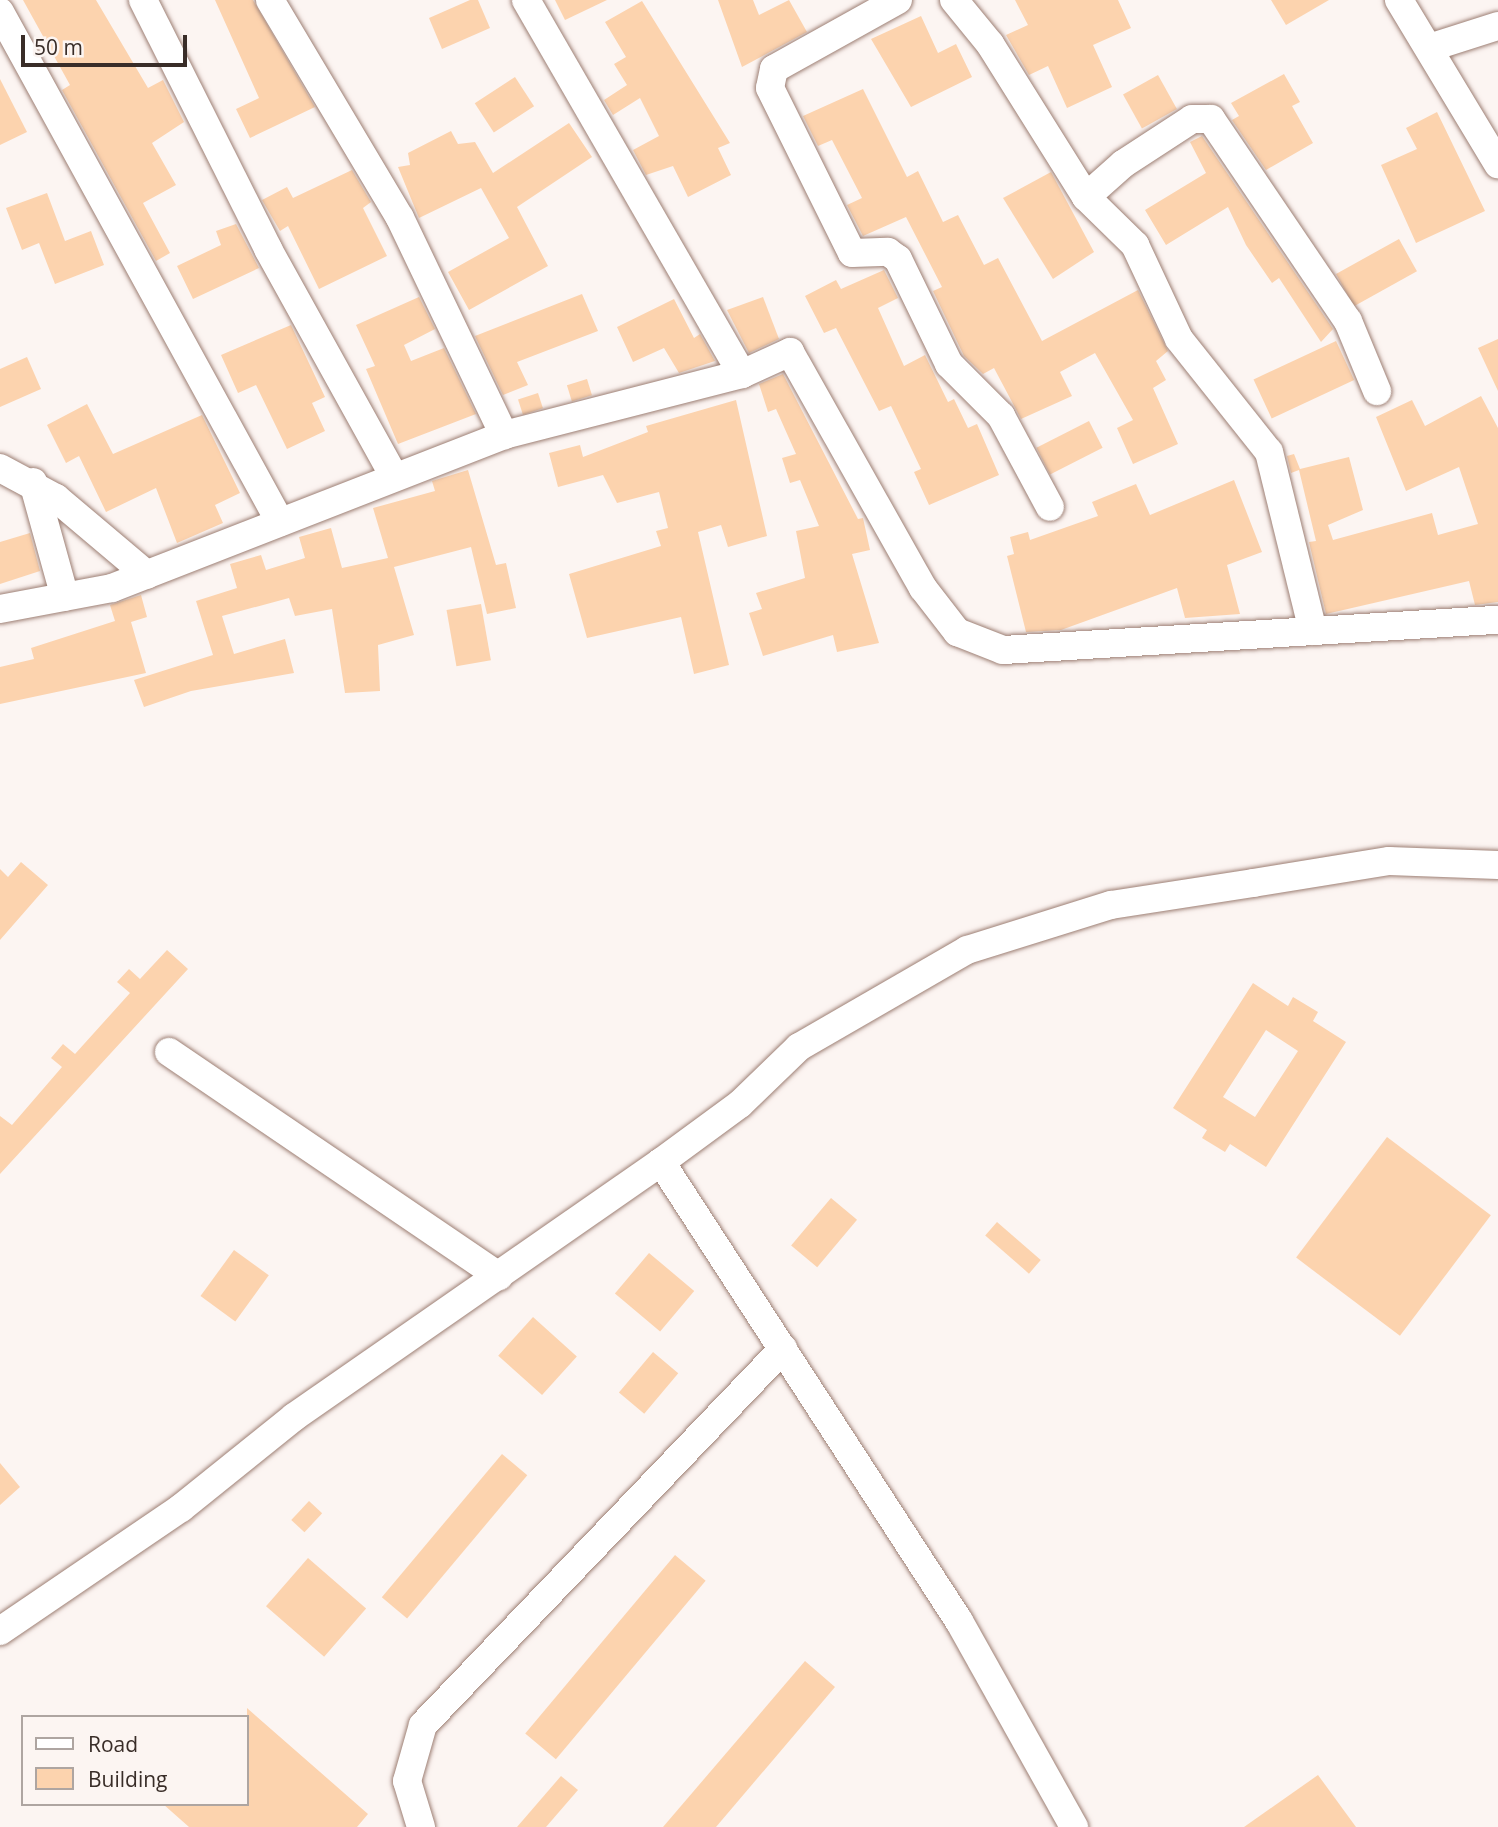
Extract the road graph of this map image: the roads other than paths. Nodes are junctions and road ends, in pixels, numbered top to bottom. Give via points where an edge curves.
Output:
1 (143, 0) edge
2 (270, 0) edge
3 (526, 0) edge
4 (898, 0) edge
5 (954, 0) edge
6 (1399, 0) edge
7 (0, 12) edge
8 (1498, 26) edge
9 (1432, 47) junction
10 (1498, 164) edge
11 (1086, 197) junction
12 (742, 374) junction
13 (1377, 391) dead end
14 (504, 435) junction
15 (0, 468) edge
16 (394, 476) junction
17 (33, 482) junction
18 (1050, 507) dead end
19 (279, 522) junction
20 (147, 575) junction
21 (65, 597) junction
22 (0, 609) edge
23 (1498, 620) edge
24 (1313, 631) junction
25 (1498, 865) edge
26 (169, 1052) dead end
27 (661, 1161) junction
28 (499, 1276) junction
29 (783, 1349) junction
30 (0, 1631) edge
31 (421, 1827) edge
32 (1074, 1827) edge

1 - 16 street via 268,249
2 - 14 street via 400,218
3 - 12 street
4 - 18 street via 774,69 770,88 852,253 888,252 898,259 949,363 1001,416
5 - 11 street via 989,44
6 - 9 street
7 - 19 street
8 - 9 street
9 - 10 street
11 - 13 street via 1123,164 1192,119 1211,119 1348,321
11 - 24 street via 1135,245 1179,339 1269,452
12 - 14 street
12 - 24 street via 790,352 923,587 957,632 1003,650
14 - 16 street
15 - 17 street
16 - 19 street
17 - 20 street
17 - 21 street
19 - 20 street
20 - 21 street
21 - 22 street
23 - 24 street
25 - 27 street via 1389,861 1111,905 1021,930 967,950 847,1014
26 - 28 street
27 - 28 street
27 - 29 street
28 - 30 street via 294,1418 181,1508
29 - 31 street via 423,1726 407,1781
29 - 32 street via 959,1622

